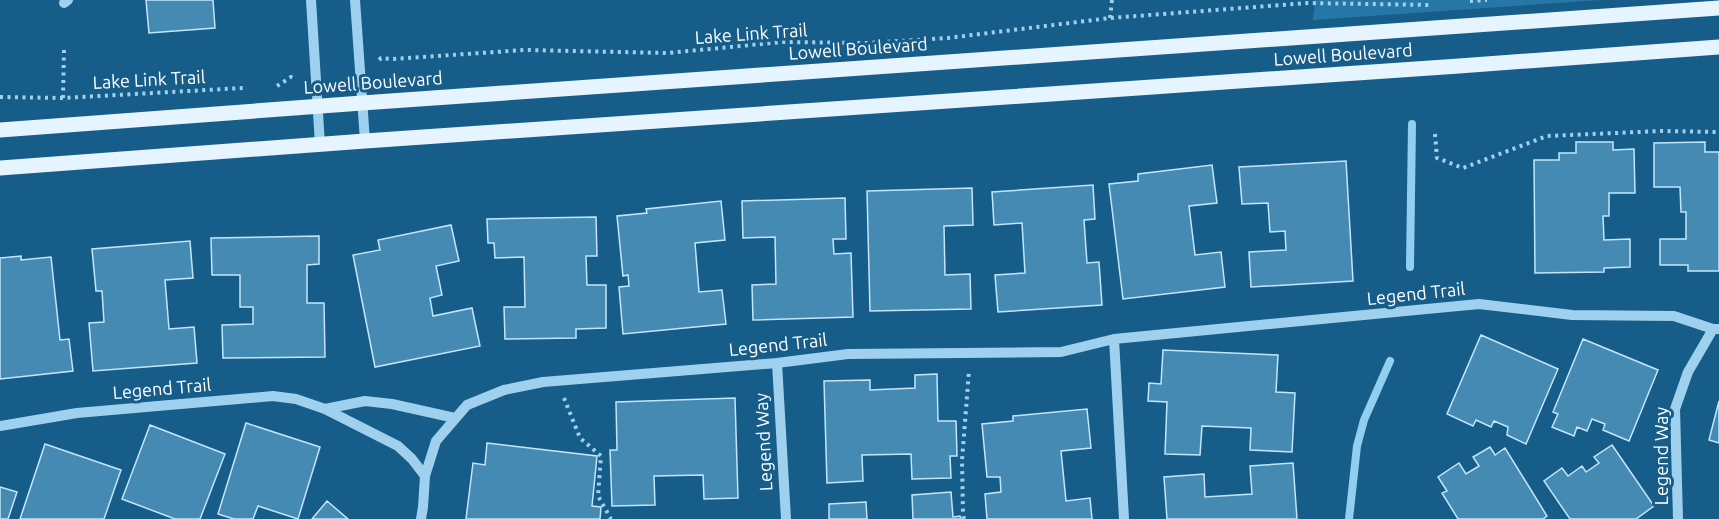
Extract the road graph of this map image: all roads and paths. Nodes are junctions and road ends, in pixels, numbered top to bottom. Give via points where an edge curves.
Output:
1 (311, 0) edge
2 (355, 0) edge
3 (1112, 0) edge
4 (1487, 0) edge
5 (1465, 2) dead end
6 (1431, 5) dead end
7 (1719, 8) edge
8 (1110, 18) junction
9 (1719, 47) edge
10 (64, 49) dead end
11 (377, 62) dead end
12 (297, 80) dead end
13 (254, 87) dead end
14 (266, 87) dead end
15 (0, 97) edge
16 (63, 98) junction
17 (362, 103) junction
18 (318, 106) junction
19 (0, 130) edge
20 (1719, 132) edge
21 (1435, 134) dead end
22 (365, 141) junction
23 (320, 145) junction
24 (0, 168) edge
25 (1716, 329) edge
26 (1114, 339) junction
27 (970, 353) junction
28 (777, 363) junction
29 (557, 380) junction
30 (325, 409) junction
31 (455, 418) junction
32 (0, 426) edge
33 (425, 476) junction
34 (421, 519) edge
35 (610, 519) edge
36 (786, 519) edge
37 (964, 519) edge
38 (1124, 519) edge
39 (1678, 519) edge

1 - 18 street
2 - 17 street
3 - 8 path
4 - 5 path
6 - 8 path, Lake Link Trail via 1308,3
7 - 17 main road, Lowell Boulevard
8 - 11 path, Lake Link Trail via 948,38 867,43 782,42 668,53 525,50 381,57
9 - 22 main road, Lowell Boulevard
10 - 16 path
12 - 14 path via 291,77 278,86
13 - 16 path, Lake Link Trail
15 - 16 path, Lake Link Trail
17 - 18 main road, Lowell Boulevard
17 - 22 street
18 - 19 main road, Lowell Boulevard
18 - 23 street
20 - 21 path via 1547,136 1463,168 1437,158
22 - 23 main road, Lowell Boulevard
23 - 24 main road, Lowell Boulevard
25 - 26 street, Legend Trail via 1674,316 1572,315 1479,304
25 - 39 street, Legend Way via 1688,372 1675,409
26 - 27 street, Legend Trail via 1061,352
26 - 38 street
27 - 28 street, Legend Trail via 848,354
27 - 37 path via 962,460
28 - 29 street, Legend Trail
28 - 36 street, Legend Way
29 - 31 street, Legend Trail via 504,390 467,405
29 - 35 path via 580,438 601,456 598,496
30 - 31 street via 365,401
30 - 32 street, Legend Trail via 273,396 77,414
30 - 33 street, Legend Trail via 398,446
31 - 33 street, Legend Trail via 436,441
33 - 34 street

